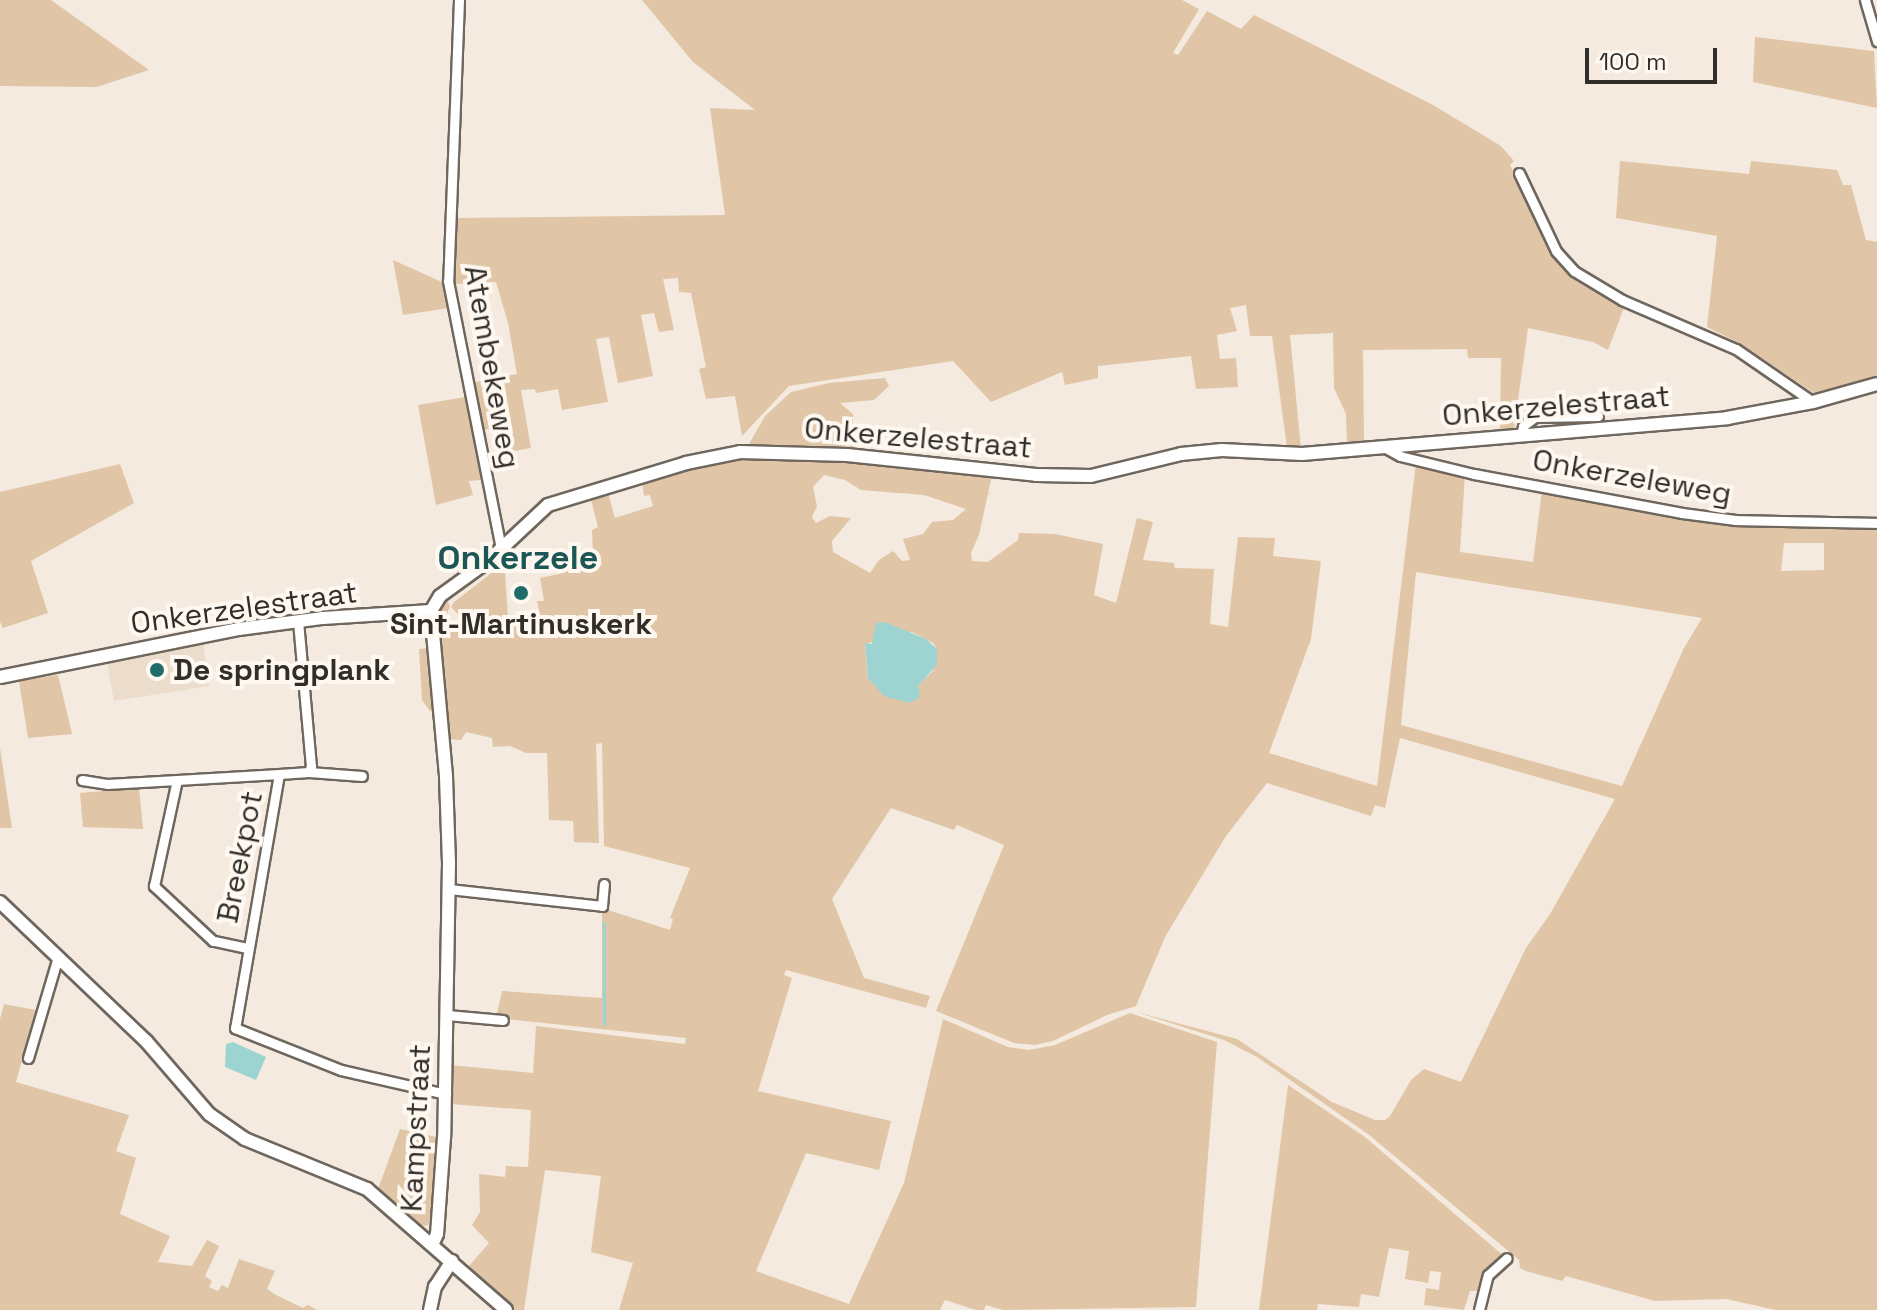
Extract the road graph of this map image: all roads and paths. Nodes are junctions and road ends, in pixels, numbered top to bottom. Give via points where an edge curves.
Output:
1 (459, 0) edge
2 (1865, 0) edge
3 (1877, 41) edge
4 (1519, 173) dead end
5 (1877, 384) edge
6 (1813, 402) junction
7 (1598, 416) dead end
8 (1521, 435) junction
9 (1384, 447) junction
10 (1877, 523) edge
11 (501, 549) junction
12 (431, 611) junction
13 (298, 621) junction
14 (0, 677) edge
15 (309, 772) junction
16 (279, 774) junction
17 (362, 776) dead end
18 (82, 780) dead end
19 (177, 780) junction
20 (604, 884) dead end
21 (449, 889) junction
22 (0, 902) edge
23 (247, 948) junction
24 (58, 957) junction
25 (447, 1015) junction
26 (503, 1020) dead end
27 (28, 1058) dead end
28 (446, 1094) junction
29 (433, 1243) junction
30 (1507, 1258) dead end
31 (452, 1261) junction
32 (430, 1310) edge
33 (506, 1310) edge
34 (1479, 1310) edge

1 - 11 street, Atembekeweg via 448,281
2 - 3 street
4 - 6 street via 1556,251 1574,271 1622,300 1736,349
5 - 6 street, Onkerzelestraat
6 - 8 street, Onkerzelestraat via 1727,418
7 - 8 street via 1535,417
8 - 9 street, Onkerzelestraat
9 - 10 street, Onkerzeleweg via 1461,471 1692,514
9 - 11 street, Onkerzelestraat via 1302,454 1181,454 1078,477 847,455 740,452 548,505
11 - 12 street, Onkerzelestraat via 440,596
12 - 13 street, Onkerzelestraat
12 - 21 street, Kampstraat via 446,777
13 - 14 street, Onkerzelestraat
13 - 15 street, Breekpot
15 - 16 street, Breekpot
15 - 17 street, Breekpot
16 - 19 street, Breekpot
16 - 23 street, Breekpot
18 - 19 street, Breekpot
19 - 23 street, Breekpot via 154,886 213,941
20 - 21 street via 602,906
21 - 25 street, Kampstraat
22 - 24 street
23 - 28 street, Breekpot via 235,1028 341,1070
24 - 27 street
24 - 29 street via 146,1041 209,1114 245,1139 367,1189
25 - 26 street, Kampstraat
25 - 28 street, Kampstraat
28 - 29 street, Kampstraat
29 - 31 street
30 - 34 street via 1488,1275
31 - 32 street via 435,1287
31 - 33 street

